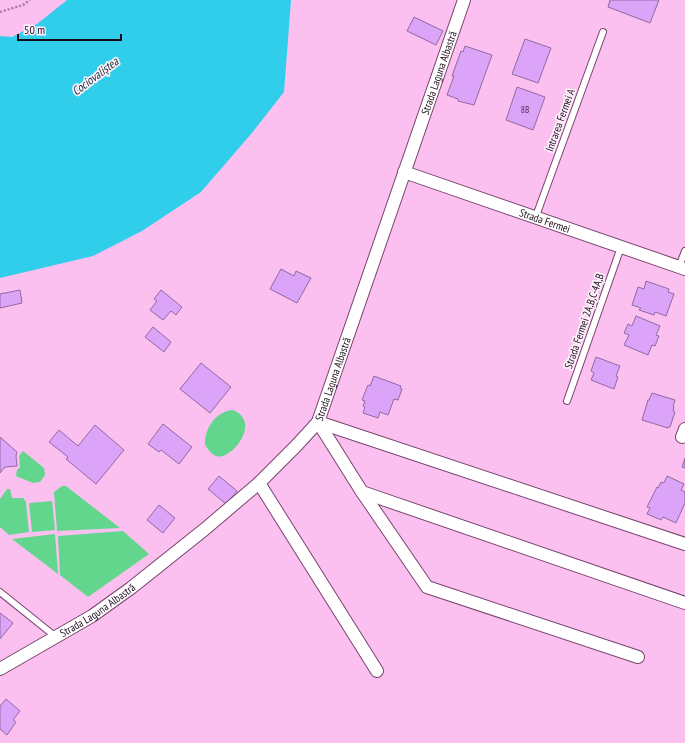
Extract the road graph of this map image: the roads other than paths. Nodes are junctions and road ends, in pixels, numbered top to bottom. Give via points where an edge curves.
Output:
1 (464, 0) edge
2 (603, 32) dead end
3 (404, 172) junction
4 (536, 216) junction
5 (621, 247) junction
6 (685, 251) edge
7 (682, 268) edge
8 (567, 401) dead end
9 (318, 422) junction
10 (259, 483) junction
11 (362, 492) junction
12 (685, 544) edge
13 (0, 592) edge
14 (685, 603) edge
15 (56, 637) junction
16 (638, 657) dead end
17 (0, 668) edge
18 (378, 671) dead end

1 - 3 street, Strada Laguna Albastră
2 - 4 lane, Intrarea Fermei A
3 - 4 street, Strada Fermei
3 - 9 street, Strada Laguna Albastră
4 - 5 street, Strada Fermei
5 - 7 street, Strada Fermei
5 - 8 lane, Strada Fermei 2A,B,C-4A,B
6 - 7 lane
9 - 10 street, Strada Laguna Albastră
9 - 11 street
9 - 12 street
10 - 15 street, Strada Laguna Albastră via 131,588 92,616
10 - 18 street
11 - 14 street
11 - 16 street via 428,587
13 - 15 lane
15 - 17 street, Strada Laguna Albastră

